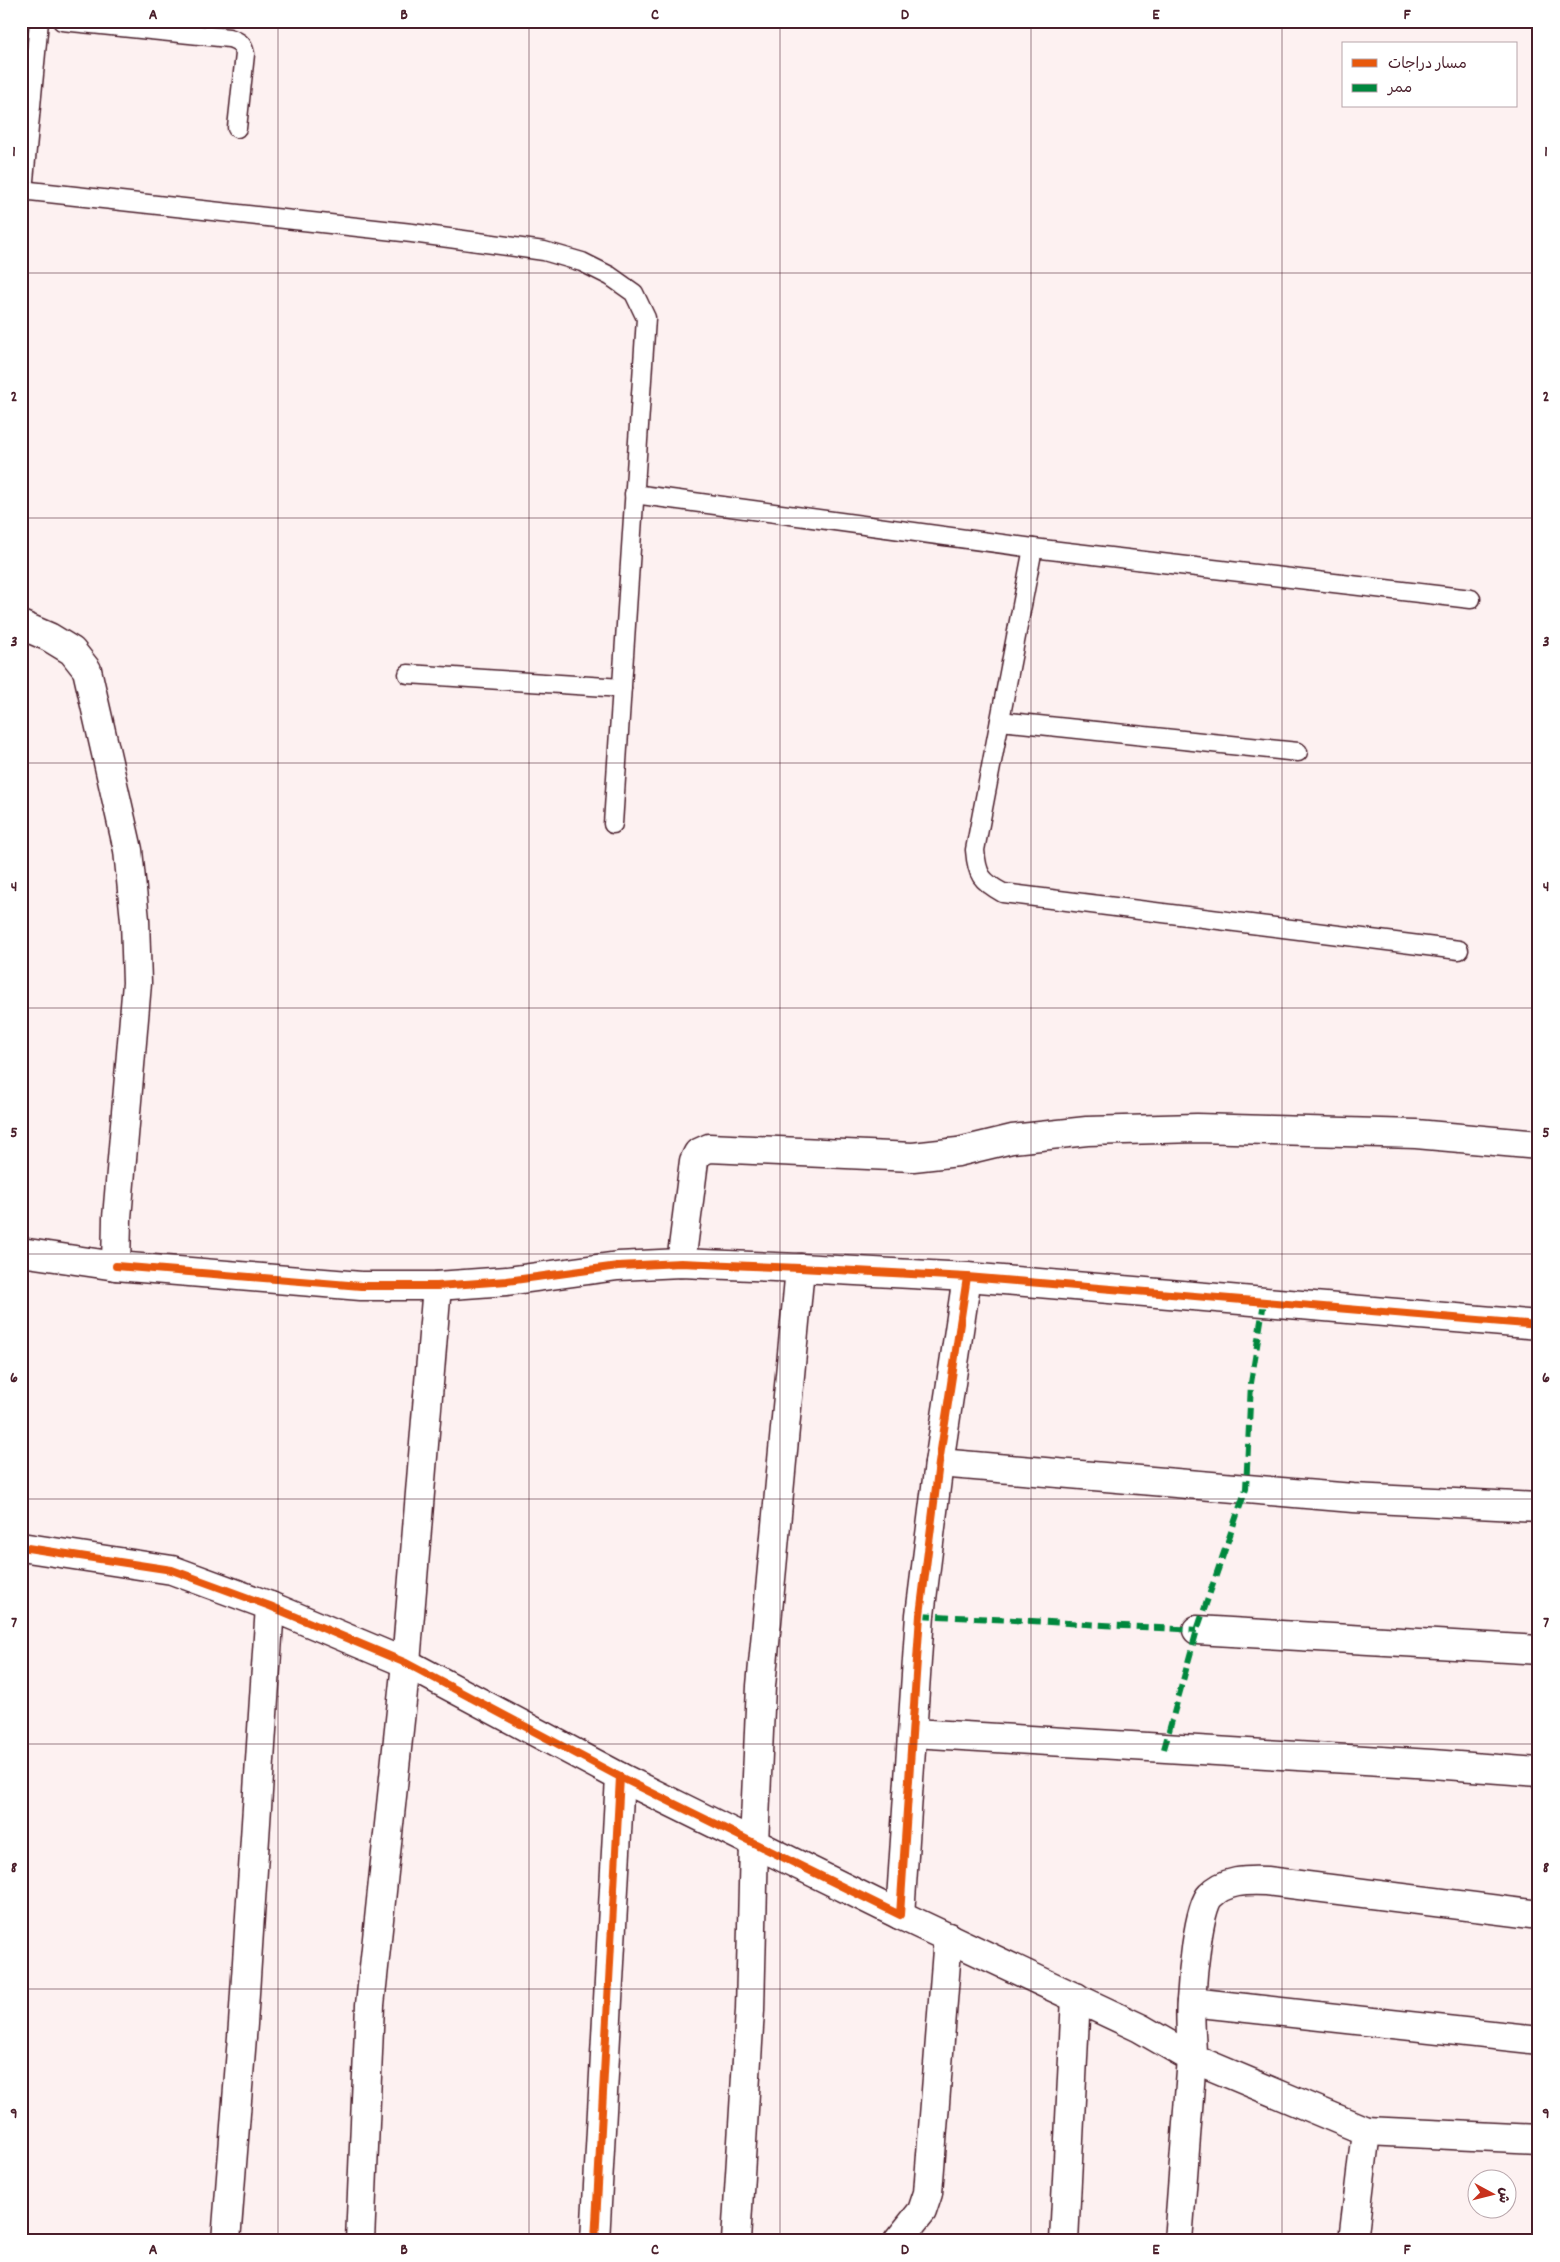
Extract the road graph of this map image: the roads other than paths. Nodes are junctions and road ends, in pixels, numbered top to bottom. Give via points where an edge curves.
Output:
1 (39, 21) edge
2 (62, 21) edge
3 (236, 128) dead end
4 (22, 190) edge
5 (634, 494) junction
6 (1033, 548) junction
7 (1471, 599) dead end
8 (21, 625) edge
9 (408, 674) dead end
10 (622, 688) junction
11 (1000, 721) junction
12 (1298, 752) dead end
13 (613, 824) dead end
14 (1459, 950) dead end
15 (1539, 1145) edge
16 (21, 1252) edge
17 (681, 1264) junction
18 (116, 1266) junction
19 (800, 1268) junction
20 (967, 1277) junction
21 (436, 1286) junction
22 (1539, 1325) edge
23 (939, 1463) junction
24 (1539, 1507) edge
25 (21, 1547) edge
26 (270, 1606) junction
27 (1198, 1630) dead end
28 (1539, 1650) edge
29 (406, 1664) junction
30 (913, 1733) junction
31 (1539, 1772) edge
32 (620, 1777) junction
33 (754, 1843) junction
34 (900, 1915) junction
35 (1539, 1915) edge
36 (948, 1937) junction
37 (1076, 1997) junction
38 (1191, 2002) junction
39 (1539, 2040) edge
40 (1192, 2058) junction
41 (1366, 2131) junction
42 (1539, 2139) edge
43 (226, 2241) edge
44 (360, 2241) edge
45 (595, 2241) edge
46 (736, 2241) edge
47 (898, 2241) edge
48 (1064, 2241) edge
49 (1178, 2241) edge
50 (1353, 2241) edge

1 - 4 lane
2 - 3 lane via 238,41 245,54
4 - 5 lane via 412,233 544,251 582,262 634,292 646,318
5 - 6 lane
5 - 10 lane
6 - 7 lane
6 - 11 lane
8 - 18 street via 72,651 87,670 128,850 137,983 117,1218
9 - 10 lane
10 - 13 lane
11 - 12 lane
11 - 14 lane via 975,850 977,869 986,884 1003,893
15 - 17 street via 1416,1134 1168,1128 1087,1131 1012,1139 958,1152 913,1157 709,1148 698,1154 694,1161
16 - 18 street
17 - 19 street
17 - 21 street via 618,1266 507,1281
18 - 21 street via 361,1286
19 - 20 street
19 - 33 street via 761,1686
20 - 22 street
20 - 23 street
21 - 29 street
23 - 24 street via 1353,1498
23 - 30 street via 920,1615
25 - 26 street via 172,1570
26 - 29 street
26 - 43 street
27 - 28 street
29 - 32 street
29 - 44 street via 370,2005
30 - 31 street
30 - 34 street
32 - 33 street
32 - 45 street
33 - 34 street
33 - 46 street via 750,2010
34 - 36 street
35 - 38 street via 1267,1881 1246,1880 1227,1884 1209,1896 1202,1914
36 - 37 street
36 - 47 street via 928,2193 922,2210
37 - 40 street
37 - 48 street
38 - 39 street
38 - 40 street
40 - 41 street
40 - 49 street
41 - 42 street
41 - 50 street

